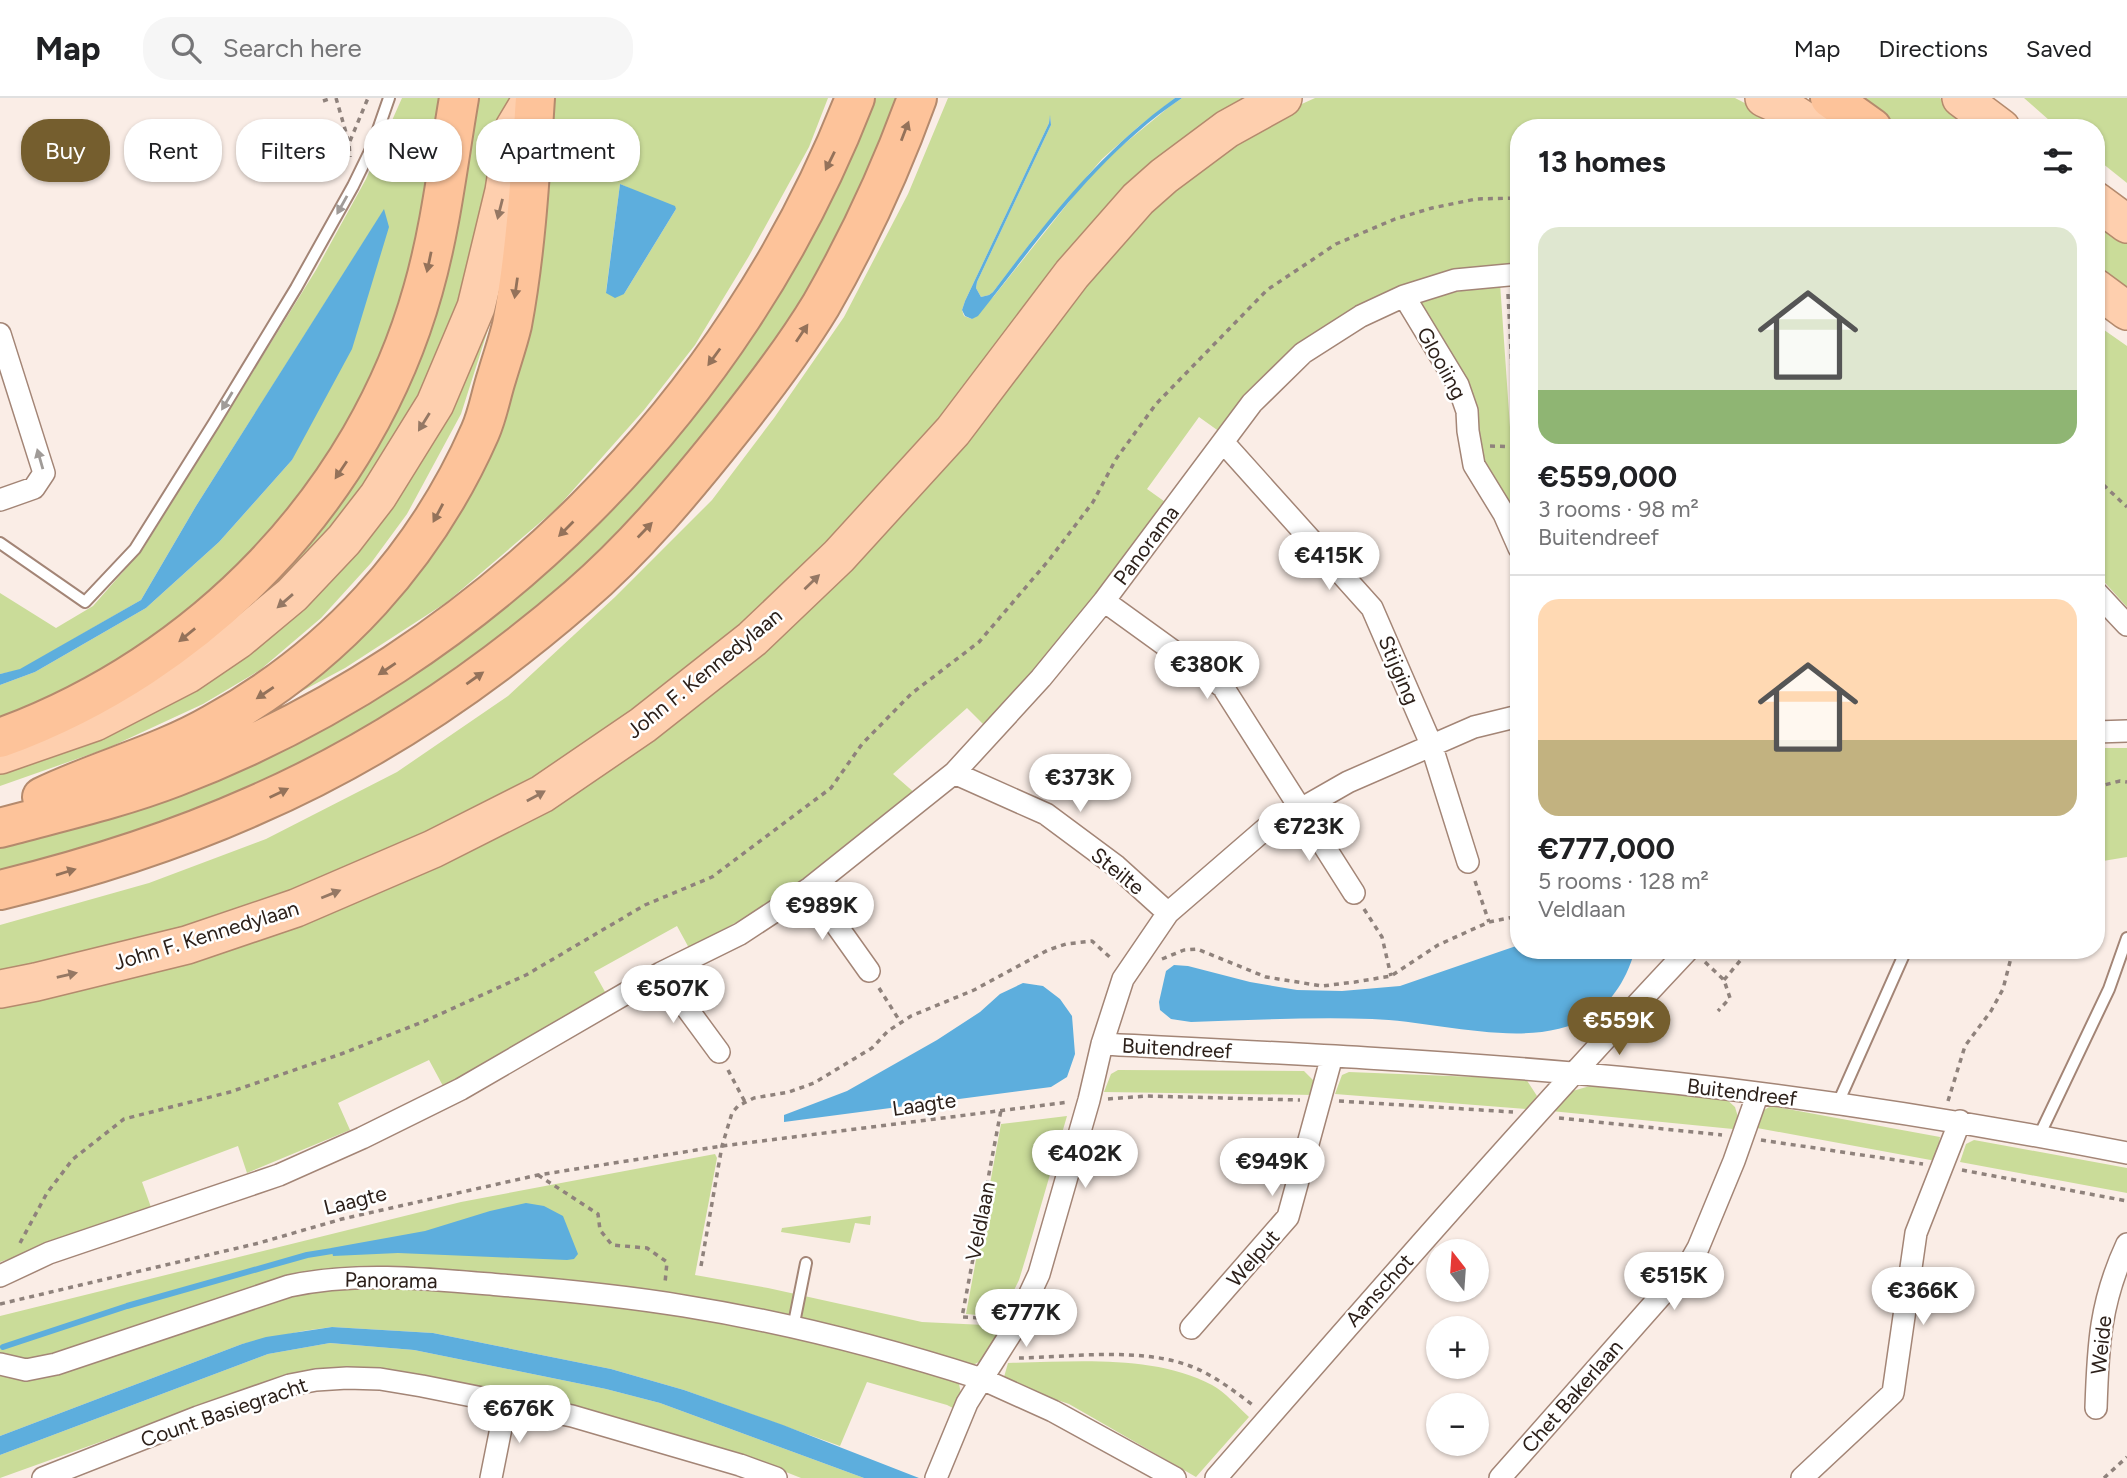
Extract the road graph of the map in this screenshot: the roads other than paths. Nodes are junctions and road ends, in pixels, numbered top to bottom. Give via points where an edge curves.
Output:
1 (389, 98) edge
2 (459, 98) edge
3 (533, 98) edge
4 (855, 98) edge
5 (917, 98) edge
6 (1283, 98) edge
7 (1764, 98) edge
8 (1830, 98) edge
9 (1962, 98) edge
10 (1802, 119) edge
11 (1859, 119) edge
12 (1989, 119) edge
13 (2105, 208) edge
14 (2127, 224) edge
15 (1510, 274) edge
16 (2105, 295) edge
17 (1404, 296) junction
18 (2127, 311) edge
19 (0, 334) edge
20 (1223, 442) junction
21 (0, 500) edge
22 (1510, 528) edge
23 (0, 542) edge
24 (1104, 601) junction
25 (2105, 602) edge
26 (2127, 625) edge
27 (1510, 718) edge
28 (2127, 731) edge
29 (2105, 732) edge
30 (0, 738) edge
31 (1431, 744) junction
32 (0, 755) edge
33 (954, 773) junction
34 (1300, 810) junction
35 (0, 817) edge
36 (0, 828) edge
37 (1468, 862) road end
38 (810, 888) junction
39 (0, 890) edge
40 (1354, 893) road end
41 (1168, 913) junction
42 (2127, 938) edge
43 (1686, 959) edge
44 (1902, 959) edge
45 (869, 971) road end
46 (661, 973) junction
47 (0, 989) edge
48 (1102, 1044) junction
49 (719, 1052) dead end
50 (1332, 1056) junction
51 (1573, 1073) junction
52 (1758, 1093) junction
53 (1838, 1103) junction
54 (1952, 1120) junction
55 (2039, 1136) junction
56 (2127, 1153) edge
57 (2127, 1244) edge
58 (806, 1262) dead end
59 (2, 1275) edge
60 (793, 1328) junction
61 (1191, 1328) dead end
62 (0, 1364) edge
63 (982, 1379) junction
64 (506, 1403) junction
65 (2096, 1408) dead end
66 (937, 1476) edge
67 (43, 1478) edge
68 (491, 1478) edge
69 (776, 1478) edge
70 (1175, 1478) edge
71 (1216, 1478) edge
72 (1500, 1478) edge
73 (1802, 1478) edge

1 -> 23 lane via 353,186 296,288 135,550 85,602
2 -> 30 highway via 423,291 390,384 311,514 221,608 173,646 85,701
3 -> 32 highway via 514,128 477,307 435,404 378,496 344,540 292,595 188,674 95,722
3 -> 35 highway via 529,196 511,326 481,430 430,528 392,578 333,639 274,686 199,732 66,785
4 -> 36 highway via 806,208 774,267 716,355 610,484 509,579 457,621 355,690 295,723 175,777
39 -> 5 highway via 150,846 253,806 319,774 467,684 580,596 689,483 812,318 885,182
47 -> 6 highway, John F. Kennedylaan via 187,945 318,899 433,849 542,794 643,725 752,639 839,556 953,431 1072,274 1138,199 1227,129
7 - 10 highway
8 - 11 highway
9 - 12 highway
13 - 14 highway
15 - 17 street, Panorama via 1455,281
16 - 18 highway
17 - 20 street, Panorama via 1361,316 1303,354 1252,403
17 - 22 street, Glooiing via 1458,385 1467,411 1474,465
21 -> 19 street via 34,488 44,473
20 - 24 street, Panorama
20 - 31 street, Stijging via 1372,608
24 - 33 street, Panorama
24 - 34 street via 1223,687
25 - 26 street
27 - 31 street
28 - 29 street
31 - 34 street
31 - 37 street
33 - 38 street, Panorama
33 - 41 street, Steilte via 1046,814 1116,866
34 - 40 street
34 - 41 street via 1264,830
38 - 45 street
38 - 46 street, Panorama via 740,934
41 - 48 street via 1123,979
42 - 55 lane via 2109,989
43 - 51 street
44 - 53 lane
46 - 49 street
46 - 59 street, Panorama via 461,1089 362,1138 279,1175 49,1253
48 - 50 street, Buitendreef
48 - 63 street via 1039,1274 1019,1319
50 - 51 street, Buitendreef
50 - 61 street, Welput via 1288,1217
51 - 52 street, Buitendreef
51 - 71 street, Aanschot
52 - 53 street, Buitendreef
52 - 72 street, Chet Bakerlaan via 1689,1264
53 - 54 street, Buitendreef
54 - 55 street, Buitendreef
54 - 73 street via 1943,1166 1916,1233 1893,1393
55 - 56 street, Buitendreef
57 - 65 street, Weide via 2107,1292
58 - 60 lane
60 - 62 street, Panorama via 662,1303 555,1290 379,1278 308,1282 267,1291 56,1364 26,1370
60 - 63 street
63 - 66 street via 967,1403
63 - 70 street via 1053,1411
64 - 67 street, Count Basiegracht via 380,1379 316,1380 198,1417
64 - 68 street
64 - 69 street, Count Basiegracht via 598,1423

